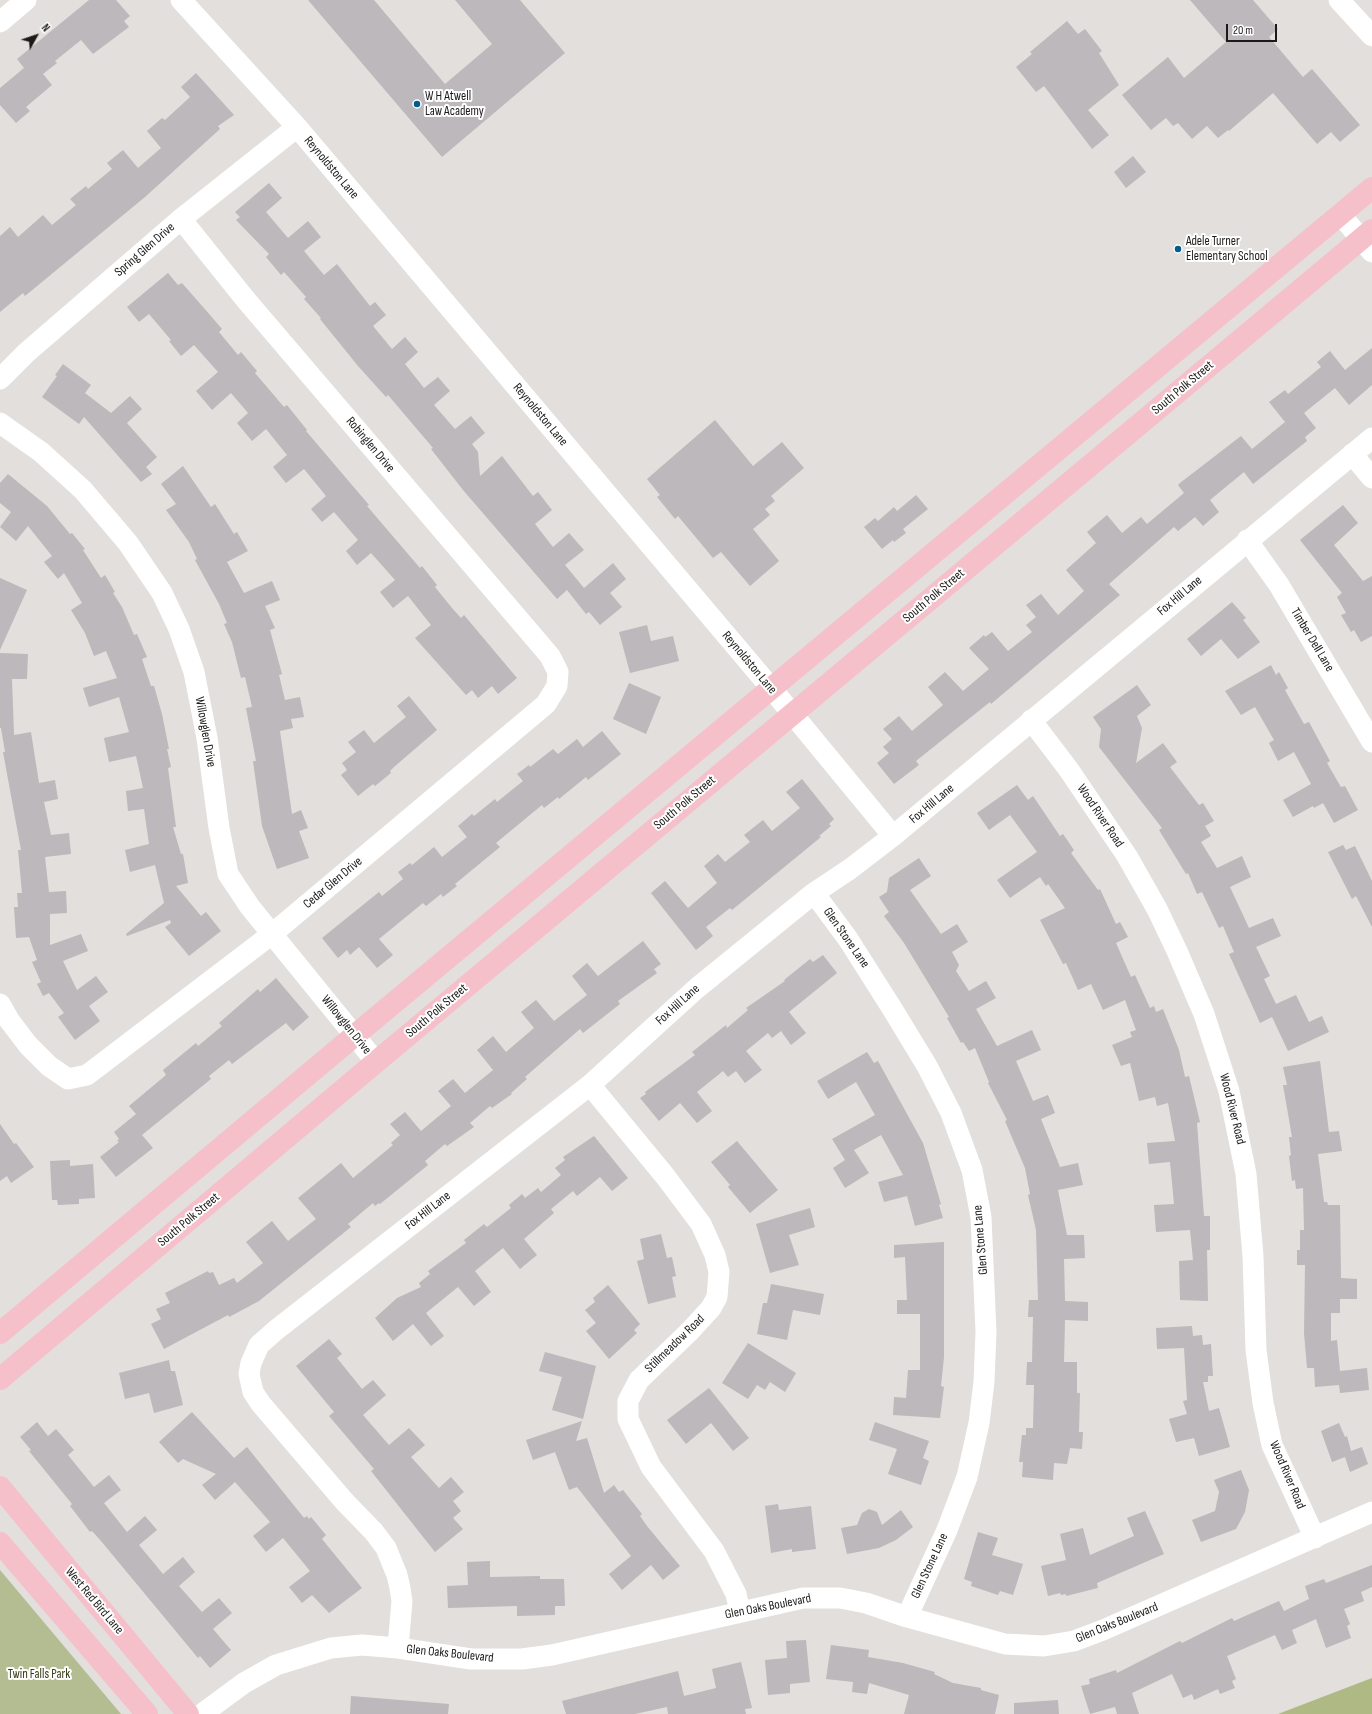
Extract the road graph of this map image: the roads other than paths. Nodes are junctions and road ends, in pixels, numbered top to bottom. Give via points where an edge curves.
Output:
1 (26, 0) edge
2 (181, 0) edge
3 (1339, 0) edge
4 (0, 22) edge
5 (1372, 36) edge
6 (297, 127) junction
7 (1372, 188) edge
8 (1340, 214) junction
9 (181, 219) junction
10 (1368, 240) edge
11 (0, 379) edge
12 (0, 423) edge
13 (1372, 438) edge
14 (1352, 454) junction
15 (1372, 478) edge
16 (1247, 540) junction
17 (558, 672) joint
18 (771, 688) junction
19 (792, 714) junction
20 (1031, 720) junction
21 (1372, 742) edge
22 (893, 836) junction
23 (814, 893) junction
24 (272, 934) junction
25 (0, 1004) edge
26 (354, 1036) junction
27 (376, 1062) junction
28 (590, 1084) junction
29 (0, 1334) edge
30 (0, 1379) edge
31 (0, 1487) edge
32 (1372, 1512) edge
33 (1315, 1538) junction
34 (0, 1543) edge
35 (740, 1612) junction
36 (907, 1617) junction
37 (398, 1648) junction
38 (146, 1714) edge
39 (188, 1714) edge
40 (202, 1714) edge

1 - 4 street
2 - 6 street, Reynoldston Lane
3 - 5 street
6 - 9 street, Spring Glen Drive
6 - 18 street, Reynoldston Lane
7 - 8 main road
8 - 10 street
8 - 18 main road
9 - 11 street, Spring Glen Drive via 26,353
9 - 17 street, Robinglen Drive via 251,306 550,656
10 - 19 main road, South Polk Street
12 - 24 street, Willowglen Drive via 41,452 83,490 128,543 162,593 194,672 228,874
13 - 14 street, Fox Hill Lane
14 - 15 street
14 - 16 street, Fox Hill Lane
16 - 20 street, Fox Hill Lane
16 - 21 street, Timber Dell Lane via 1279,585
17 - 24 street, Cedar Glen Drive via 557,686 546,704
18 - 19 street, Reynoldston Lane
18 - 26 main road
19 - 22 street, Reynoldston Lane
19 - 27 main road, South Polk Street
20 - 22 street, Fox Hill Lane
20 - 33 street, Wood River Road via 1069,770 1127,856 1160,916 1204,1014 1228,1091 1246,1174 1254,1256 1256,1350 1263,1403 1272,1445
22 - 23 street, Fox Hill Lane
23 - 28 street, Fox Hill Lane via 697,988
23 - 36 street, Glen Stone Lane via 848,939 927,1066 951,1113 972,1170 981,1217 986,1332 979,1423 967,1477 947,1530
24 - 25 street, Cedar Glen Drive via 87,1075 68,1079 49,1066 28,1045
24 - 26 street, Willowglen Drive
26 - 27 street, Willowglen Drive
26 - 29 main road
27 - 30 main road, South Polk Street
28 - 35 street, Stillmeadow Road via 701,1224 714,1255 718,1272 717,1297 690,1332 639,1380 628,1401 628,1419 651,1467 714,1551 736,1594
28 - 37 street, Fox Hill Lane via 276,1330 259,1345 250,1363 252,1392 386,1548 397,1575 402,1601
31 - 39 main road, West Red Bird Lane
32 - 33 street, Glen Oaks Boulevard
33 - 36 street, Glen Oaks Boulevard via 1074,1641 1044,1646 1005,1644
34 - 38 main road
35 - 36 street, Glen Oaks Boulevard via 817,1597 866,1603
35 - 37 street, Glen Oaks Boulevard via 552,1655 522,1659 471,1658
37 - 40 street, Glen Oaks Boulevard via 350,1645 295,1658 259,1674

